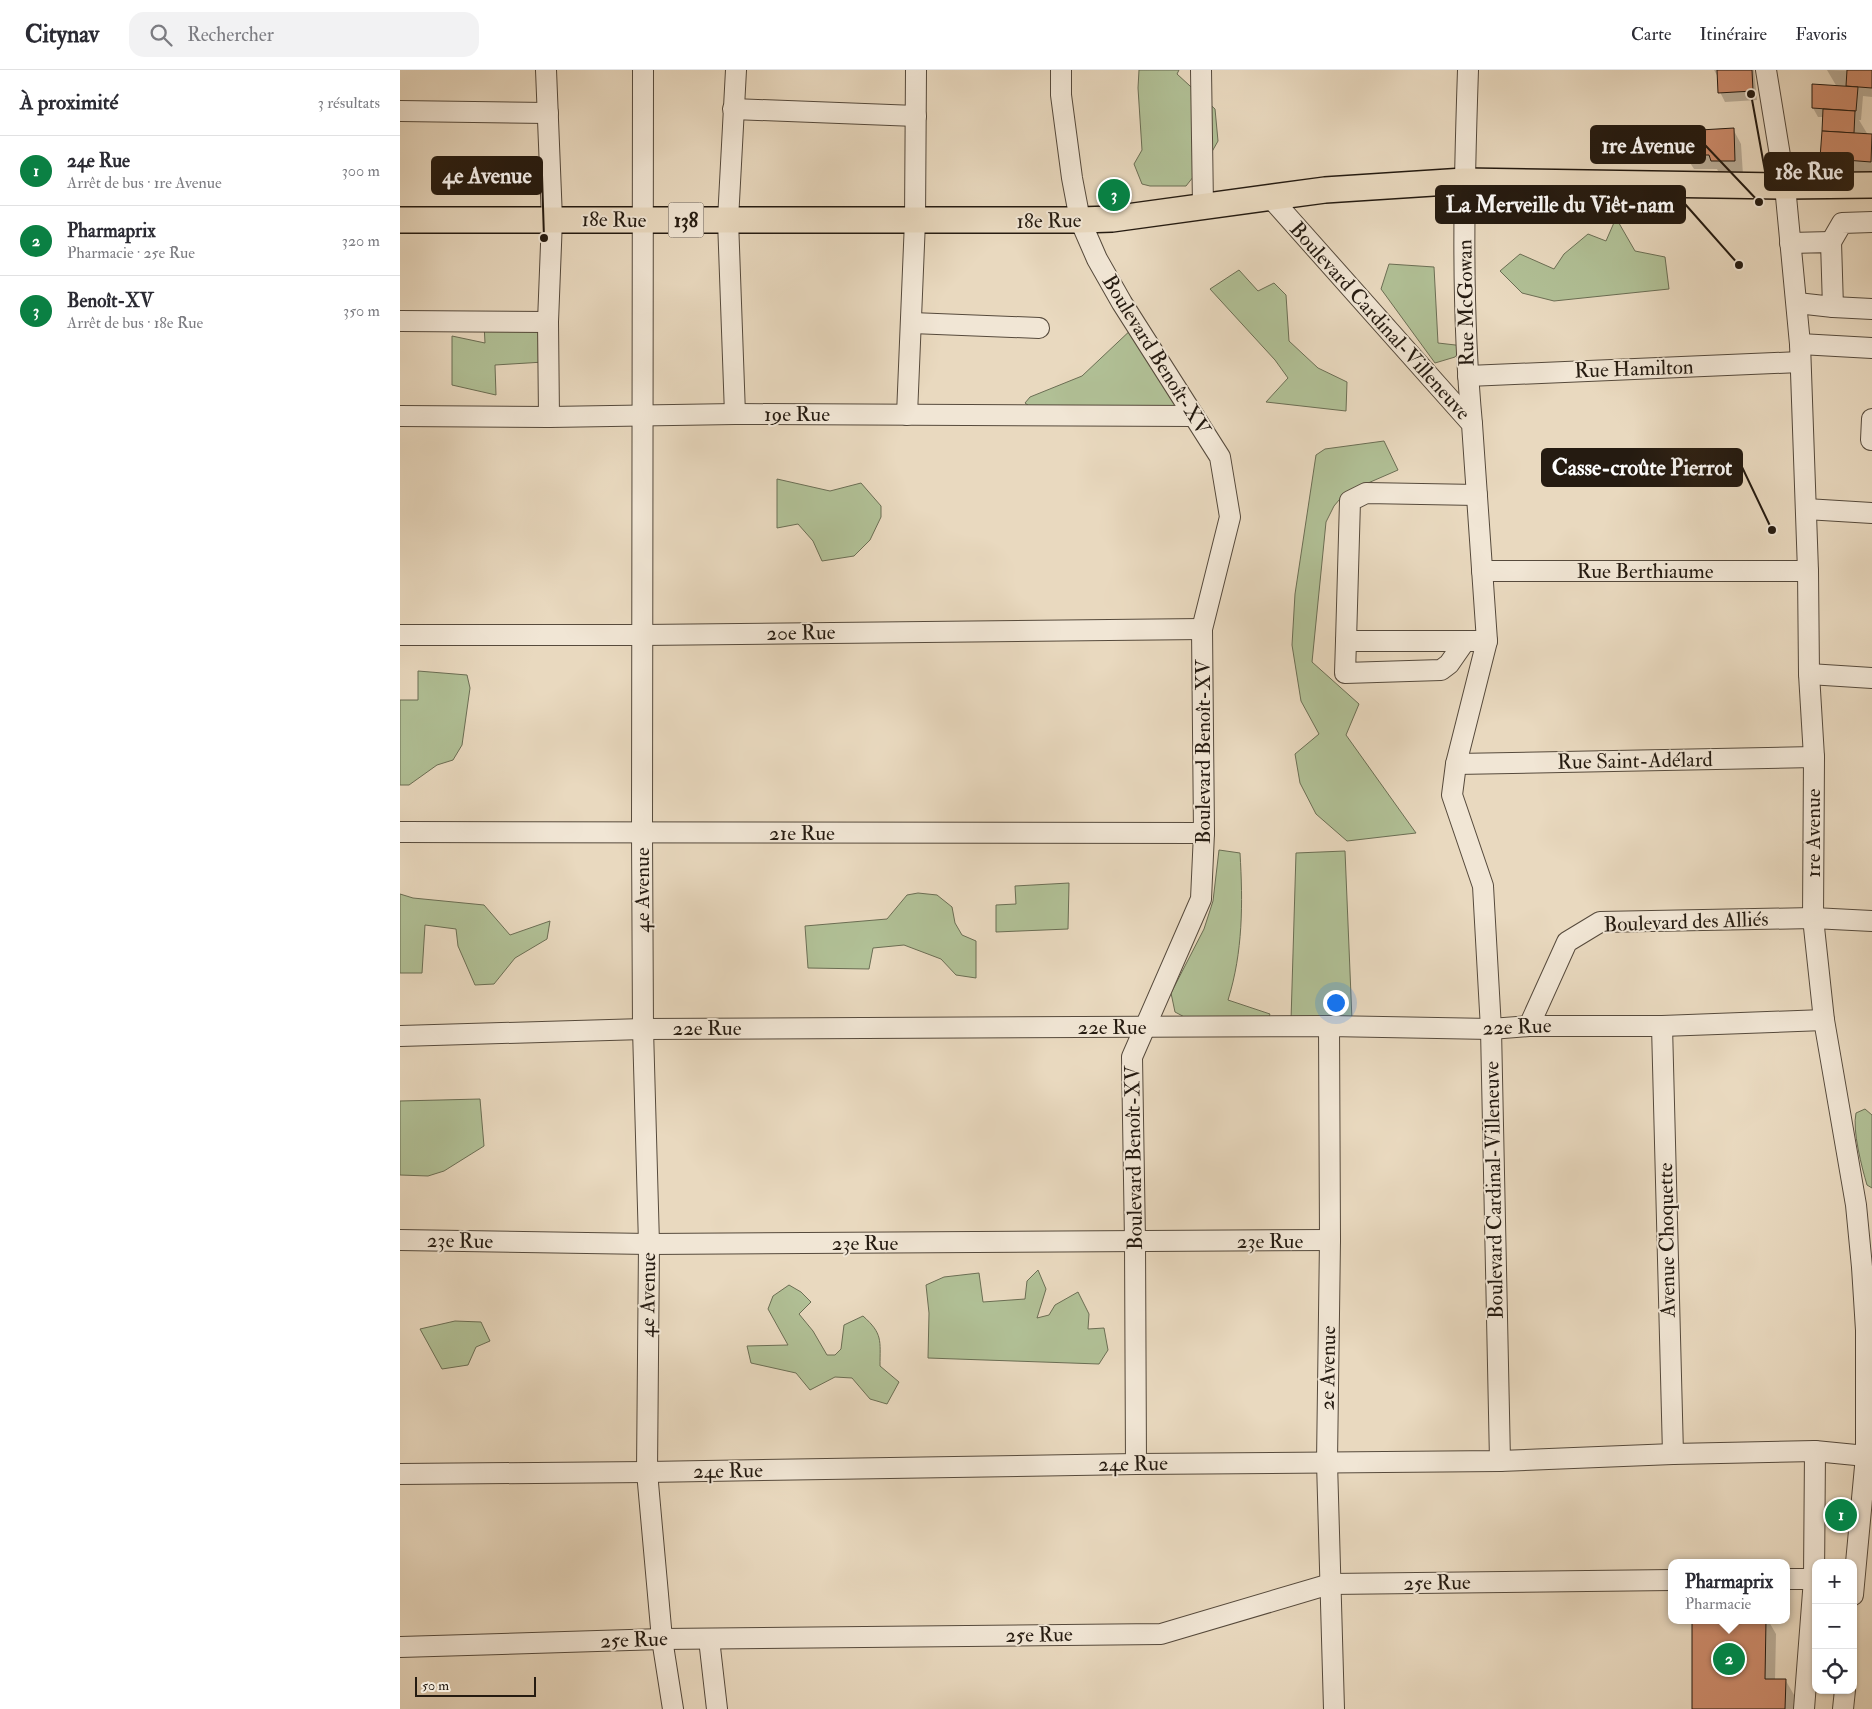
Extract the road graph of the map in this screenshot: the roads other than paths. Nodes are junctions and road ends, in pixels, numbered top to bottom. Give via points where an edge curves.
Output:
1 (546, 70) edge
2 (643, 70) edge
3 (736, 70) edge
4 (916, 70) edge
5 (1061, 70) edge
6 (1201, 70) edge
7 (1468, 70) edge
8 (1766, 70) edge
9 (733, 109) junction
10 (400, 111) edge
11 (548, 113) junction
12 (916, 116) junction
13 (1464, 181) junction
14 (1872, 185) edge
15 (1785, 186) junction
16 (1270, 198) junction
17 (1203, 206) junction
18 (552, 219) junction
19 (400, 220) edge
20 (728, 220) junction
21 (1080, 220) junction
22 (644, 221) junction
23 (915, 221) junction
24 (1872, 222) edge
25 (1831, 242) junction
26 (1790, 243) junction
27 (1797, 303) junction
28 (1833, 306) junction
29 (1872, 309) edge
30 (400, 321) edge
31 (548, 322) junction
32 (912, 323) junction
33 (1039, 328) dead end
34 (1872, 348) edge
35 (1800, 353) junction
36 (1468, 376) junction
37 (642, 414) junction
38 (735, 414) junction
39 (907, 415) junction
40 (400, 416) edge
41 (1194, 416) junction
42 (549, 417) junction
43 (1872, 419) edge
44 (1472, 424) junction
45 (1871, 440) edge
46 (1477, 495) junction
47 (1806, 509) junction
48 (1872, 513) edge
49 (1482, 571) junction
50 (1808, 571) junction
51 (1202, 629) junction
52 (400, 635) edge
53 (642, 635) junction
54 (1346, 641) junction
55 (1465, 641) junction
56 (1487, 641) junction
57 (1809, 674) junction
58 (1872, 678) edge
59 (1814, 758) junction
60 (1456, 764) junction
61 (400, 832) edge
62 (642, 832) junction
63 (1204, 833) junction
64 (1813, 918) junction
65 (1872, 922) edge
66 (1824, 1020) junction
67 (1329, 1026) junction
68 (1529, 1026) junction
69 (1662, 1026) junction
70 (1145, 1027) junction
71 (643, 1029) junction
72 (1491, 1029) junction
73 (400, 1036) edge
74 (400, 1240) edge
75 (1330, 1240) junction
76 (1135, 1241) junction
77 (649, 1244) junction
78 (1815, 1451) junction
79 (1868, 1451) edge
80 (1672, 1454) junction
81 (1500, 1461) junction
82 (1327, 1462) junction
83 (1136, 1464) junction
84 (647, 1472) junction
85 (400, 1474) edge
86 (1814, 1559) edge
87 (1857, 1559) edge
88 (1812, 1578) edge
89 (1790, 1579) edge
90 (1668, 1580) edge
91 (1330, 1584) junction
92 (1812, 1604) edge
93 (662, 1639) junction
94 (709, 1639) junction
95 (400, 1647) edge
96 (1845, 1694) edge
97 (673, 1709) edge
98 (717, 1709) edge
99 (1334, 1709) edge
100 (1804, 1709) edge
101 (1843, 1709) edge

1 - 11 street
2 - 22 street, 4e Avenue
3 - 9 street
4 - 12 street
5 - 21 street, Boulevard Benoît-XV via 1062,104
6 - 17 street
7 - 13 street
8 - 15 street, 1re Avenue
9 - 12 street
9 - 20 street
10 - 11 street
11 - 18 street
12 - 23 street
13 - 15 main road, 18e Rue / 138
13 - 16 main road, 18e Rue / 138 via 1325,190
13 - 36 street, Rue McGowan
14 - 15 main road, 138
15 - 26 street, 1re Avenue
16 - 17 main road, 18e Rue / 138
16 - 44 street, Boulevard Cardinal-Villeneuve
17 - 21 main road, 18e Rue / 138 via 1112,219
18 - 19 main road, 18e Rue / 138
18 - 22 main road, 18e Rue / 138
18 - 31 street
20 - 22 main road, 18e Rue / 138
20 - 23 main road, 18e Rue / 138
20 - 38 street
21 - 23 main road, 18e Rue / 138
21 - 41 street, Boulevard Benoît-XV via 1118,296
22 - 37 street, 4e Avenue
23 - 32 street
24 - 25 street via 1842,223
25 - 26 street
25 - 28 street
26 - 27 street, 1re Avenue
27 - 28 street
27 - 35 street, 1re Avenue
28 - 29 street
30 - 31 street
31 - 42 street
32 - 33 street
32 - 39 street
34 - 35 street, Rue Hamilton
35 - 36 street, Rue Hamilton
35 - 47 street, 1re Avenue
36 - 44 street, Rue McGowan
37 - 38 street, 19e Rue
37 - 42 street, 19e Rue
37 - 53 street, 4e Avenue
38 - 39 street, 19e Rue
39 - 41 street, 19e Rue
40 - 42 street, 19e Rue
41 - 51 street, Boulevard Benoît-XV via 1220,457 1230,517
43 - 45 street
44 - 46 street, Boulevard Cardinal-Villeneuve
46 - 49 street, Boulevard Cardinal-Villeneuve
46 - 54 street via 1366,493 1350,501
47 - 48 street
47 - 50 street, 1re Avenue
49 - 50 street, Rue Berthiaume
49 - 56 street, Boulevard Cardinal-Villeneuve
50 - 57 street, 1re Avenue
51 - 53 street, 20e Rue
51 - 63 street, Boulevard Benoît-XV
52 - 53 street, 20e Rue
53 - 62 street, 4e Avenue
54 - 55 street
54 - 55 street via 1345,673 1441,670
55 - 56 street
56 - 60 street, Boulevard Cardinal-Villeneuve
57 - 58 street
57 - 59 street, 1re Avenue
59 - 60 street, Rue Saint-Adélard
59 - 64 street, 1re Avenue
60 - 72 street, Boulevard Cardinal-Villeneuve via 1452,795 1484,886
61 - 62 street, 21e Rue
62 - 63 street, 21e Rue
62 - 71 street, 4e Avenue
63 - 70 street, Boulevard Benoît-XV via 1201,899
64 - 65 street, Boulevard des Alliés
64 - 66 street, 1re Avenue
64 - 68 street, Boulevard des Alliés via 1600,922 1567,942
66 - 69 street, 22e Rue
66 - 79 street, 1re Avenue via 1856,1205 1866,1330
67 - 70 street, 22e Rue
67 - 72 street, 22e Rue
67 - 75 street, 2e Avenue
68 - 69 street, 22e Rue
68 - 72 street, 22e Rue
69 - 80 street, Avenue Choquette
70 - 71 street, 22e Rue
70 - 76 street, Boulevard Benoît-XV via 1132,1057
71 - 73 street, 22e Rue
71 - 77 street, 4e Avenue
72 - 81 street, Boulevard Cardinal-Villeneuve
74 - 77 street, 23e Rue
75 - 76 street, 23e Rue
75 - 82 street, 2e Avenue
76 - 77 street, 23e Rue
76 - 83 street, Boulevard Benoît-XV
77 - 84 street, 4e Avenue
78 - 79 street, 24e Rue
78 - 80 street, 24e Rue
78 - 86 street
79 - 87 street, 1re Avenue
80 - 81 street, 24e Rue
81 - 82 street, 24e Rue
82 - 83 street, 24e Rue
82 - 91 street, 2e Avenue
83 - 84 street, 24e Rue
84 - 85 street, 24e Rue
84 - 93 street, 4e Avenue
88 - 89 street
90 - 91 street, 25e Rue
91 - 94 street, 25e Rue via 1161,1634
91 - 99 street, 2e Avenue
92 - 100 street
93 - 94 street, 25e Rue
93 - 95 street, 25e Rue
93 - 97 street, 4e Avenue
94 - 98 street
96 - 101 street

